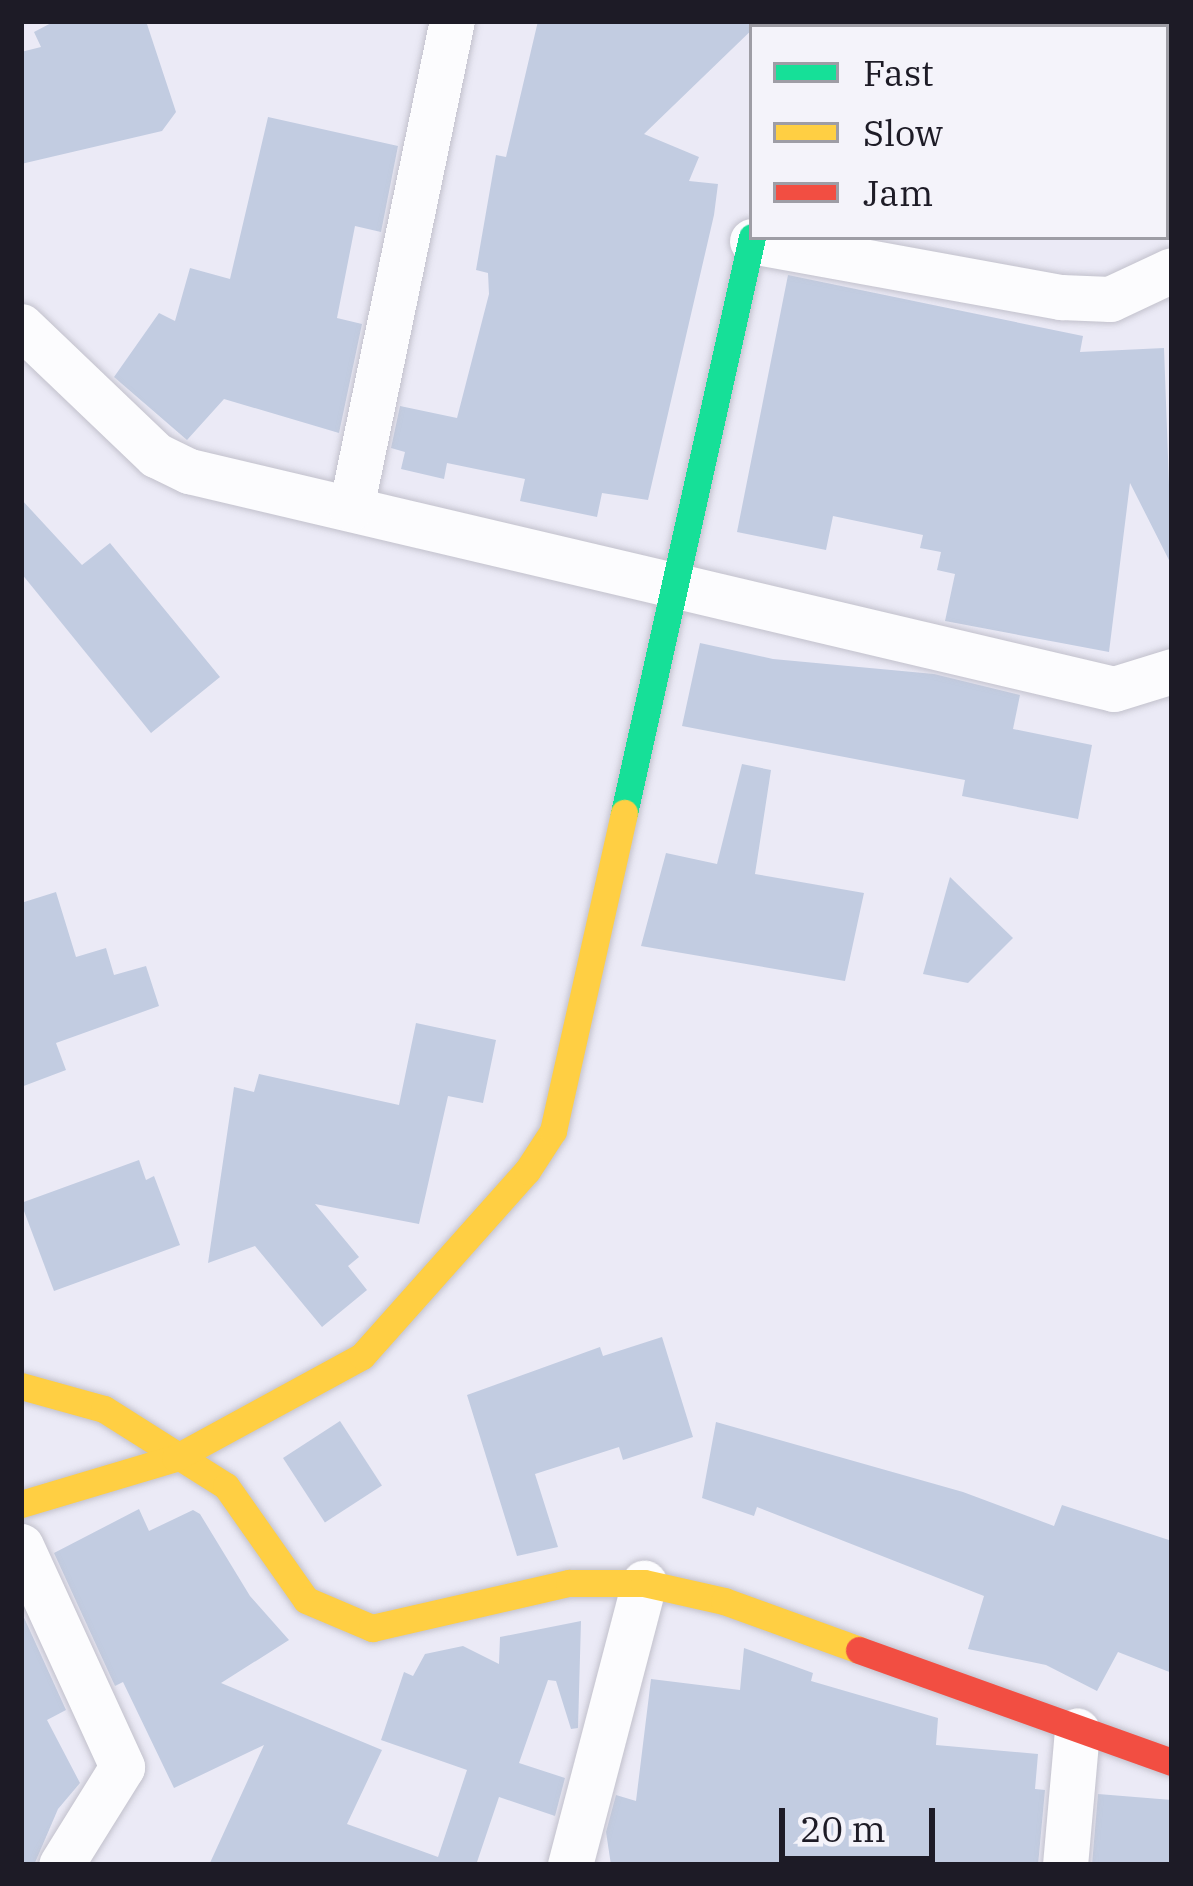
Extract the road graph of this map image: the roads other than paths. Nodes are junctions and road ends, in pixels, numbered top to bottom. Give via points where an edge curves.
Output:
1 (452, 21) edge
2 (752, 240) edge
3 (757, 240) edge
4 (1172, 270) edge
5 (21, 326) edge
6 (351, 508) junction
7 (670, 590) junction
8 (1172, 671) edge
9 (21, 1385) edge
10 (175, 1458) junction
11 (21, 1504) edge
12 (21, 1546) edge
13 (644, 1583) junction
14 (1076, 1731) junction
15 (1172, 1762) edge
16 (61, 1865) edge
17 (570, 1865) edge
18 (1065, 1865) edge

1 - 6 street
2 - 7 street
3 - 4 street via 1061,297 1110,299
5 - 6 street via 156,455 189,471
6 - 7 street
7 - 8 street via 1114,689
7 - 10 street via 553,1130 527,1171 362,1356
9 - 10 street via 104,1409
10 - 11 street
10 - 13 street via 226,1486 306,1600 372,1628 568,1583
12 - 16 street via 122,1767
13 - 14 street via 724,1601
13 - 17 street
14 - 15 street
14 - 18 street

